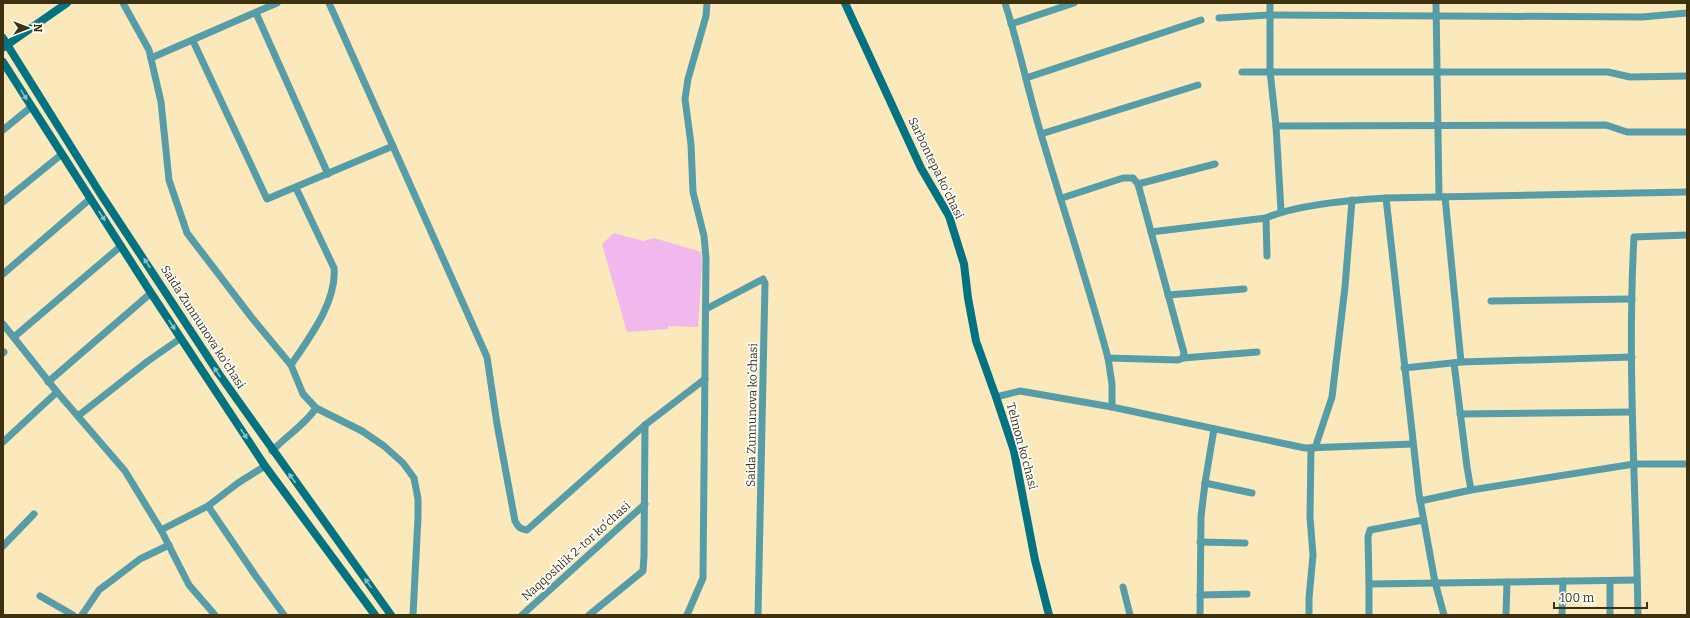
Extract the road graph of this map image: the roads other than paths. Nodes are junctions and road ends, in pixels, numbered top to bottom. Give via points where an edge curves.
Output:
1 (67, 3) edge
2 (124, 3) edge
3 (277, 3) edge
4 (329, 3) edge
5 (707, 3) edge
6 (845, 3) edge
7 (1005, 3) edge
8 (1074, 3) edge
9 (1270, 3) edge
10 (1436, 3) edge
11 (256, 12) junction
12 (1687, 13) edge
13 (1269, 15) junction
14 (1436, 16) junction
15 (1219, 18) dead end
16 (1201, 20) dead end
17 (1012, 24) junction
18 (193, 41) junction
19 (4, 43) edge
20 (151, 58) junction
21 (3, 62) edge
22 (1270, 71) junction
23 (1242, 72) dead end
24 (1438, 72) junction
25 (1687, 76) edge
26 (1026, 78) junction
27 (1198, 85) dead end
28 (31, 107) junction
29 (1276, 126) junction
30 (1438, 126) junction
31 (3, 130) edge
32 (1687, 132) edge
33 (1041, 134) junction
34 (393, 146) junction
35 (62, 154) junction
36 (1215, 164) dead end
37 (328, 174) junction
38 (1138, 184) junction
39 (296, 188) junction
40 (1687, 192) edge
41 (1442, 197) junction
42 (1062, 198) junction
43 (1386, 198) junction
44 (90, 199) junction
45 (1352, 200) junction
46 (3, 202) edge
47 (1281, 212) junction
48 (1266, 218) junction
49 (1151, 232) junction
50 (1687, 235) edge
51 (121, 246) junction
52 (1268, 256) dead end
53 (3, 274) edge
54 (1244, 289) dead end
55 (151, 293) junction
56 (1168, 295) junction
57 (1632, 299) junction
58 (1491, 301) dead end
59 (706, 309) junction
60 (3, 324) edge
61 (14, 337) junction
62 (181, 338) junction
63 (1257, 352) dead end
64 (1632, 357) junction
65 (1108, 358) junction
66 (1183, 358) junction
67 (1458, 362) junction
68 (291, 365) junction
69 (1404, 368) junction
70 (705, 379) junction
71 (48, 382) junction
72 (57, 392) junction
73 (996, 397) junction
74 (1112, 407) junction
75 (316, 408) junction
76 (1632, 412) junction
77 (1460, 414) junction
78 (78, 416) junction
79 (645, 425) junction
80 (1214, 428) junction
81 (3, 442) edge
82 (1413, 444) junction
83 (1313, 448) junction
84 (272, 451) junction
85 (1634, 464) junction
86 (1687, 464) edge
87 (265, 466) junction
88 (1205, 483) junction
89 (1472, 490) junction
90 (1252, 493) dead end
91 (1420, 501) junction
92 (645, 504) junction
93 (208, 506) junction
94 (34, 514) dead end
95 (1423, 520) junction
96 (160, 530) junction
97 (1200, 542) junction
98 (1245, 543) dead end
99 (3, 546) edge
100 (169, 546) junction
101 (1637, 580) junction
102 (1610, 581) junction
103 (1435, 582) junction
104 (1507, 582) junction
105 (1562, 582) junction
106 (1369, 584) junction
107 (1124, 587) dead end
108 (1247, 594) dead end
109 (1200, 595) junction
110 (40, 596) dead end
111 (73, 615) edge
112 (82, 615) edge
113 (214, 615) edge
114 (284, 615) edge
115 (375, 615) edge
116 (391, 615) edge
117 (413, 615) edge
118 (522, 615) edge
119 (589, 615) edge
120 (687, 615) edge
121 (758, 615) edge
122 (1049, 615) edge
123 (1130, 615) edge
124 (1200, 615) edge
125 (1309, 615) edge
126 (1369, 615) edge
127 (1444, 615) edge
128 (1506, 615) edge
129 (1562, 615) edge
130 (1610, 615) edge
131 (1638, 615) edge

1 - 19 main road
2 - 20 street
3 - 11 street
4 - 34 street
5 - 59 street via 685,99 691,144 693,192 704,236
6 - 73 main road, Sarbontepa ko'chasi via 921,168 949,216 964,264 976,341
7 - 17 street
8 - 17 street
9 - 13 street
10 - 14 street
11 - 18 street
11 - 37 street
12 - 14 street via 1642,17
13 - 14 street
13 - 15 street
13 - 22 street
14 - 24 street
16 - 26 street
17 - 26 street
18 - 20 street
18 - 39 street via 267,199
84 -> 19 main road, Saida Zunnunova ko'chasi via 100,193
20 - 68 street via 161,102 169,180 187,233
21 -> 28 main road, Saida Zunnunova ko'chasi
22 - 23 street
22 - 24 street
22 - 29 street
24 - 25 street via 1608,72 1630,76
24 - 30 street
26 - 33 street
27 - 33 street
28 - 31 street
28 - 35 main road, Saida Zunnunova ko'chasi
29 - 30 street
29 - 47 street
30 - 32 street via 1606,125 1627,132
30 - 41 street
33 - 42 street
34 - 37 street
34 - 79 street via 487,357 497,424 518,526 527,530
35 - 44 main road, Saida Zunnunova ko'chasi
35 - 46 street
36 - 38 street
37 - 39 street
38 - 42 street via 1133,178 1124,178
38 - 49 street
39 - 68 street via 334,268 335,279 333,291 316,328
40 - 41 street
41 - 43 street
41 - 67 street
42 - 65 street
43 - 45 street
43 - 69 street
44 -> 51 main road, Saida Zunnunova ko'chasi
44 - 53 street
45 - 47 street
45 - 83 street via 1332,397
47 - 48 street
48 - 49 street
48 - 52 street
49 - 56 street
50 - 57 street via 1634,236
51 - 55 main road, Saida Zunnunova ko'chasi
51 - 61 street
54 - 56 street
55 -> 62 main road, Saida Zunnunova ko'chasi
55 - 71 street
56 - 66 street via 1184,353
57 - 58 street
57 - 64 street
59 - 70 street
59 - 121 street, Saida Zunnunova koʻchasi via 763,279 765,283
60 - 61 street
61 - 71 street
62 - 78 street
62 -> 87 main road, Saida Zunnunova ko'chasi
63 - 66 street
64 - 67 street
64 - 76 street
65 - 66 street
65 - 74 street
67 - 69 street
67 - 77 street
68 - 75 street via 303,394
69 - 82 street
70 - 79 street
70 - 120 street via 703,578
71 - 72 street
72 - 78 street
72 - 81 street
73 - 74 street via 1020,391
73 - 122 main road, Telmon koʻchasi via 1014,451 1035,560
74 - 80 street
75 - 84 street via 311,416
75 - 117 street via 362,431 384,446 404,463 414,478 418,517
76 - 77 street
76 - 85 street
77 - 89 street
78 - 96 street via 125,471
79 - 92 street
80 - 83 street
80 - 88 street
82 - 83 street
82 - 91 street
83 - 125 street via 1310,517 1313,555
116 -> 84 main road, Saida Zunnunova ko'chasi
85 - 86 street
85 - 89 street
85 - 101 street
87 - 93 street
87 - 115 main road, Saida Zunnunova ko'chasi
88 - 90 street
88 - 97 street
89 - 91 street
91 - 95 street
92 - 118 street, Naqqoshlik 2-tor koʻchasi
92 - 119 street via 643,571
93 - 96 street
93 - 114 street
94 - 99 street
95 - 103 street
95 - 106 street via 1370,530
96 - 100 street
97 - 98 street
97 - 109 street
100 - 112 street via 140,559 99,590
100 - 113 street via 189,585
101 - 102 street
101 - 131 street
102 - 105 street
102 - 130 street
103 - 104 street
103 - 106 street
103 - 127 street
104 - 105 street
104 - 128 street
105 - 129 street
106 - 126 street
107 - 123 street
108 - 109 street
109 - 124 street
110 - 111 street

